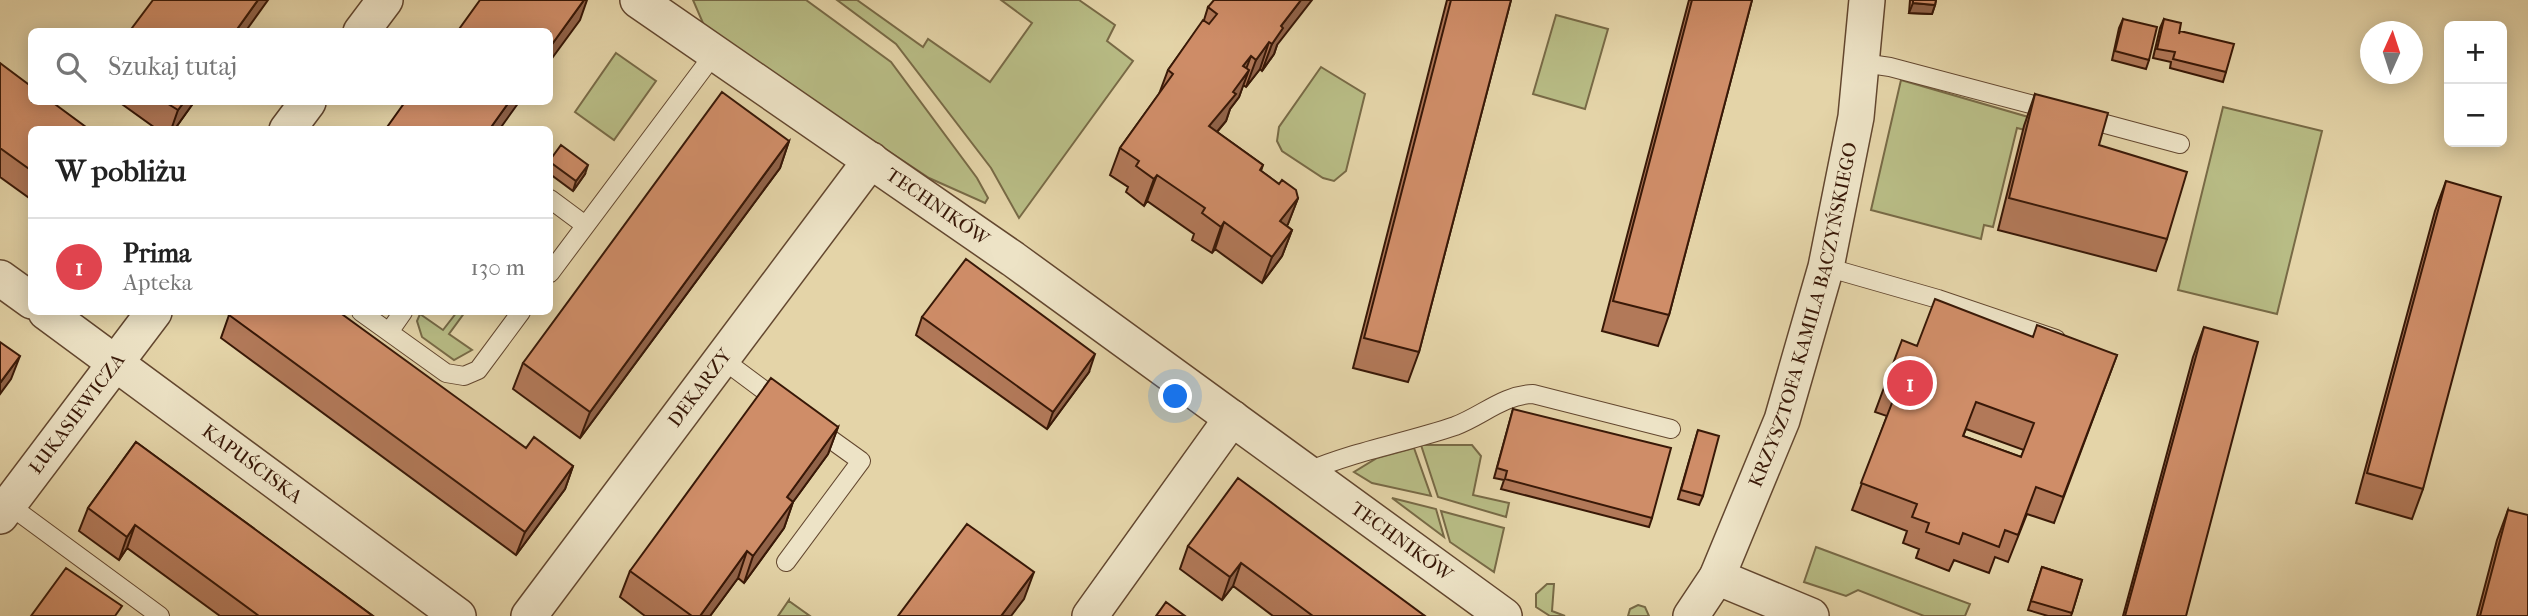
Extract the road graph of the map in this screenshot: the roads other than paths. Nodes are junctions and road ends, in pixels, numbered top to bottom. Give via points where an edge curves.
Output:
1 (384, 0) edge
2 (638, 0) edge
3 (1867, 0) edge
4 (364, 28) edge
5 (714, 54) junction
6 (1863, 63) junction
7 (306, 105) edge
8 (290, 126) edge
9 (2180, 144) dead end
10 (871, 160) junction
11 (553, 201) edge
12 (585, 225) junction
13 (1826, 267) junction
14 (553, 269) edge
15 (0, 278) edge
16 (28, 298) edge
17 (50, 315) edge
18 (151, 315) edge
19 (365, 315) edge
20 (401, 315) edge
21 (519, 315) edge
22 (389, 332) junction
23 (2067, 343) edge
24 (722, 359) junction
25 (116, 362) junction
26 (1232, 418) junction
27 (1671, 429) dead end
28 (1306, 472) junction
29 (3, 506) edge
30 (786, 562) dead end
31 (1717, 577) junction
32 (160, 616) edge
33 (458, 616) edge
34 (529, 616) edge
35 (1090, 616) edge
36 (1504, 616) edge
37 (1691, 616) edge
38 (1811, 616) edge

1 - 4 street
2 - 5 street, TECHNIKÓW
3 - 6 street, KRZYSZTOFA KAMILA BACZYŃSKIEGO
5 - 10 street, TECHNIKÓW
5 - 12 lane
6 - 9 lane
6 - 13 street, KRZYSZTOFA KAMILA BACZYŃSKIEGO
7 - 8 street
10 - 24 street, DEKARZY
10 - 26 street, TECHNIKÓW
11 - 12 lane
12 - 14 lane
13 - 23 lane
13 - 31 street, KRZYSZTOFA KAMILA BACZYŃSKIEGO via 1782,419
15 - 16 street
17 - 25 street, KAPUŚCISKA
18 - 25 street, ŁUKASIEWICZA
19 - 22 lane
20 - 22 lane
21 - 22 lane via 478,370 464,376 446,373
24 - 30 lane via 861,461
24 - 34 street, DEKARZY
25 - 29 street, ŁUKASIEWICZA
25 - 33 street, KAPUŚCISKA
26 - 28 street, TECHNIKÓW
26 - 35 street
27 - 28 lane via 1533,394 1518,395 1453,426 1344,456
28 - 36 street, TECHNIKÓW
29 - 32 lane
31 - 37 street, KRZYSZTOFA KAMILA BACZYŃSKIEGO
31 - 38 street

